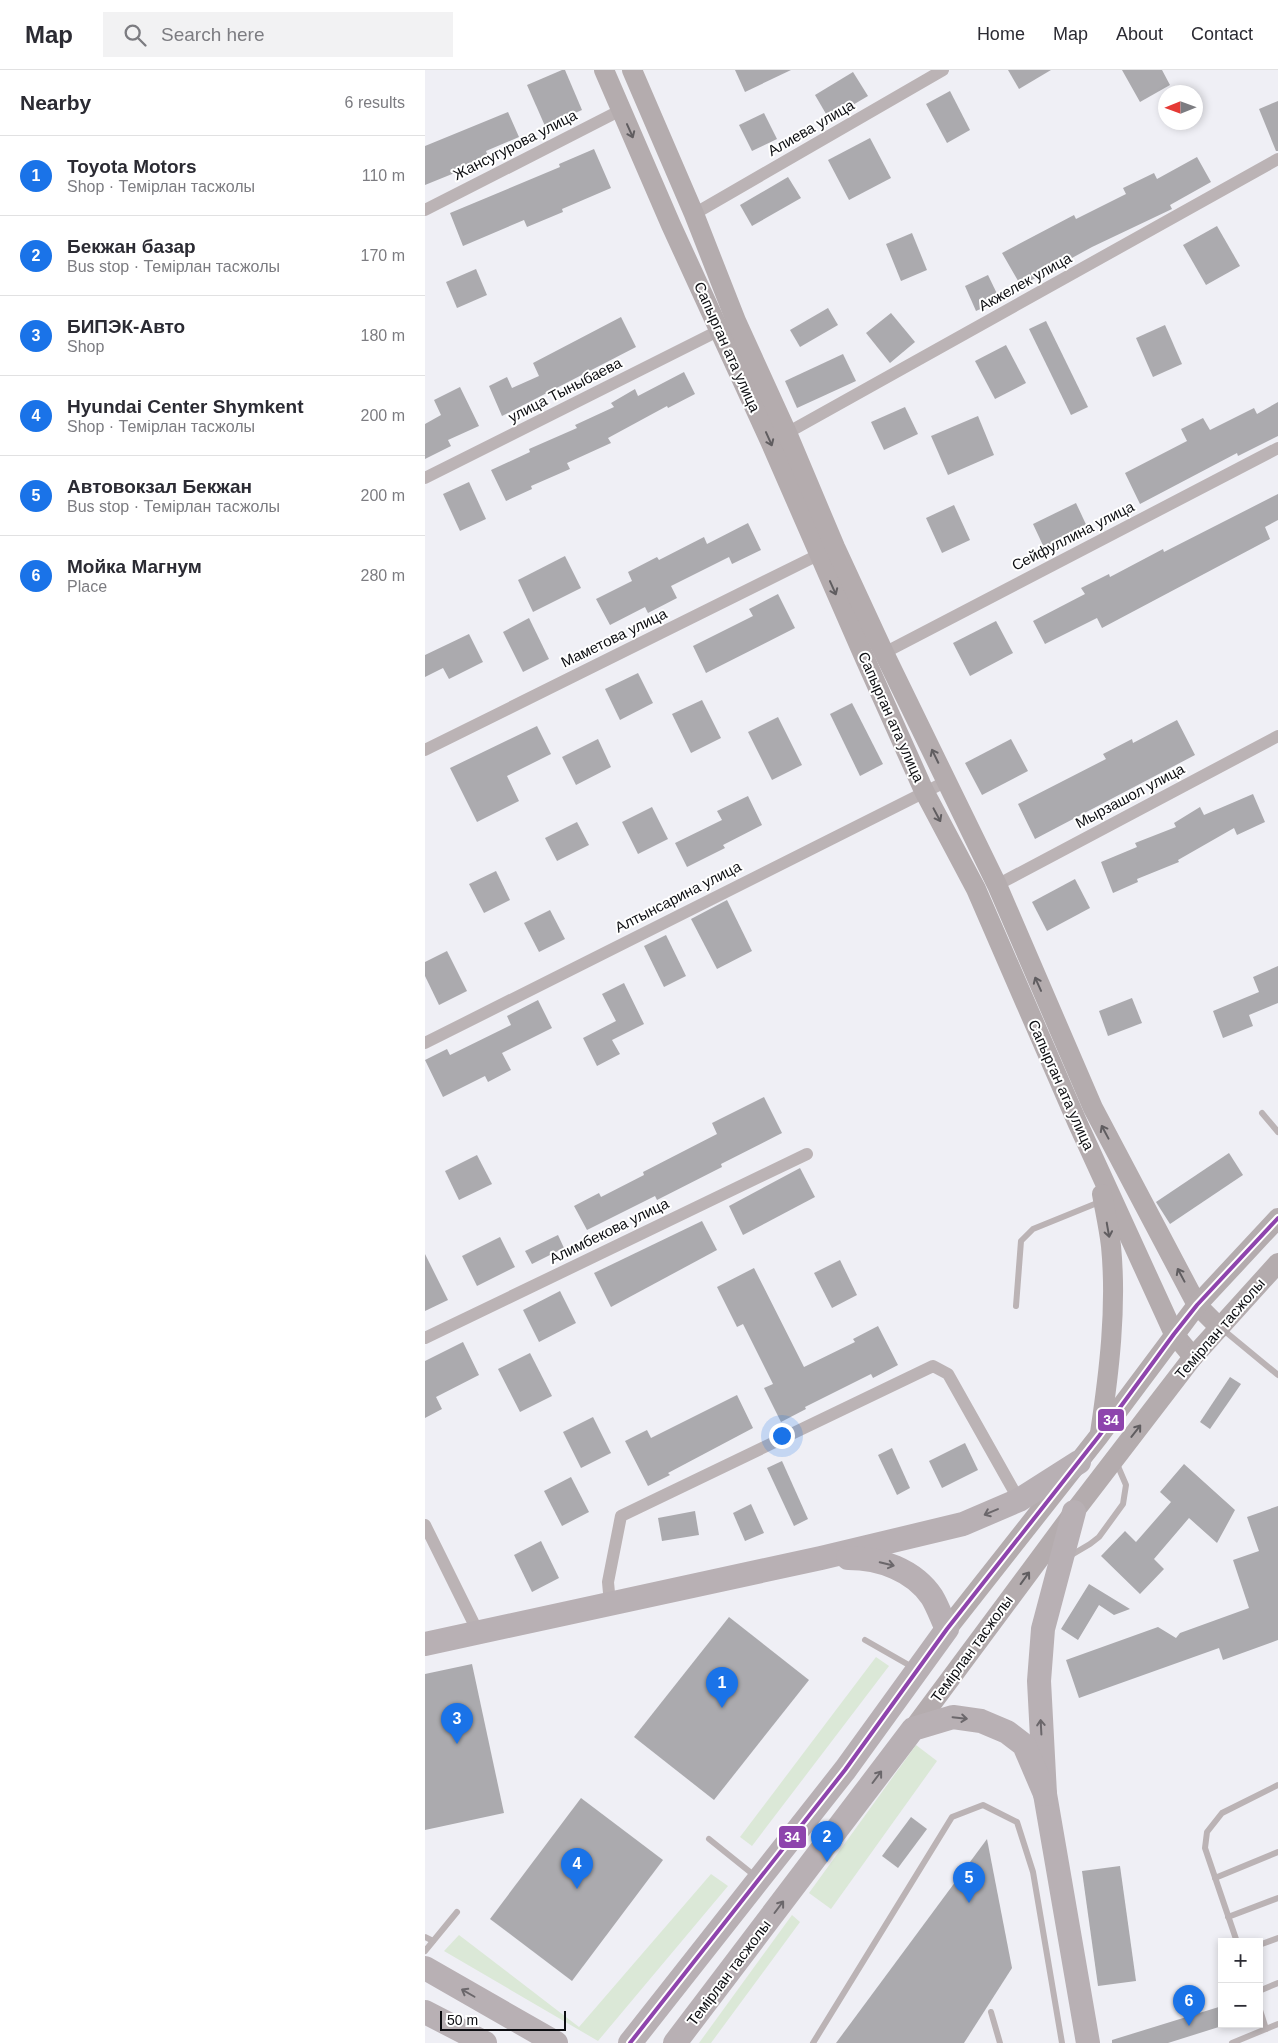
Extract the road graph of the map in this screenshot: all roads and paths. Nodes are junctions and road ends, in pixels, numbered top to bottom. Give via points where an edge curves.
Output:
1 (604, 70) edge
2 (632, 70) edge
3 (943, 70) edge
4 (621, 110) junction
5 (1278, 159) edge
6 (425, 210) edge
7 (694, 214) junction
8 (720, 330) junction
9 (787, 433) junction
10 (1278, 448) edge
11 (425, 478) edge
12 (818, 555) junction
13 (884, 652) junction
14 (1278, 736) edge
15 (425, 750) edge
16 (947, 781) junction
17 (924, 791) junction
18 (997, 885) junction
19 (425, 1042) edge
20 (1263, 1113) dead end
21 (1278, 1132) edge
22 (807, 1154) dead end
23 (1096, 1165) junction
24 (1103, 1201) junction
25 (1278, 1218) edge
26 (1278, 1263) edge
27 (1197, 1305) junction
28 (1016, 1306) dead end
29 (1220, 1328) junction
30 (1173, 1334) junction
31 (425, 1338) edge
32 (1193, 1357) junction
33 (1278, 1375) edge
34 (1099, 1436) junction
35 (1115, 1459) junction
36 (1079, 1462) junction
37 (1019, 1500) junction
38 (1074, 1512) junction
39 (425, 1525) edge
40 (821, 1558) junction
41 (1061, 1562) junction
42 (610, 1604) junction
43 (947, 1629) junction
44 (478, 1632) junction
45 (865, 1640) dead end
46 (425, 1644) edge
47 (917, 1671) junction
48 (913, 1730) junction
49 (1278, 1785) edge
50 (1045, 1794) junction
51 (709, 1839) dead end
52 (1278, 1852) edge
53 (1215, 1878) junction
54 (759, 1880) junction
55 (1278, 1898) edge
56 (457, 1912) dead end
57 (1228, 1917) junction
58 (425, 1937) edge
59 (1236, 1938) edge
60 (1278, 1938) edge
61 (433, 1941) junction
62 (1263, 1944) edge
63 (425, 1951) edge
64 (425, 1968) edge
65 (1278, 1983) edge
66 (1263, 1989) edge
67 (425, 2012) edge
68 (991, 2012) dead end
69 (1263, 2020) edge
70 (1278, 2024) edge
71 (1266, 2029) junction
72 (485, 2043) edge
73 (556, 2043) edge
74 (630, 2043) edge
75 (675, 2043) edge
76 (813, 2043) edge
77 (1001, 2043) edge
78 (1062, 2043) edge
79 (1088, 2043) edge
80 (1232, 2043) edge

1 - 4 main road, Сапырган ата улица
2 - 7 main road, Сапырган ата улица
3 - 7 street, Алиева улица
4 - 6 street, Жансугурова улица
4 -> 8 main road, Сапырган ата улица
5 - 9 street, Акжелек улица
7 - 9 main road, Сапырган ата улица via 736,322
8 - 11 street, улица Тыныбаева
8 -> 12 main road, Сапырган ата улица
9 - 13 main road, Сапырган ата улица
10 - 13 street, Сейфуллина улица
12 - 15 street, Маметова улица
12 -> 17 main road, Сапырган ата улица
16 -> 13 main road, Сапырган ата улица
14 - 18 street, Мырзашол улица
16 - 17 street, Алтынсарина улица
16 - 18 main road, Сапырган ата улица
17 - 19 street, Алтынсарина улица
17 -> 23 main road, Сапырган ата улица via 976,889
27 -> 18 main road, Сапырган ата улица via 1093,1108
20 - 21 lane
22 - 31 street, Алимбекова улица
23 - 24 main road
23 - 30 main road, Сапырган ата улица
24 - 28 lane via 1033,1229 1021,1241
24 -> 34 main road via 1111,1246 1113,1303 1107,1388
25 - 27 main road, Темірлан тасжолы
26 - 29 main road, Темірлан тасжолы
27 - 29 main road, Сапырган ата улица
27 - 30 main road, Темірлан тасжолы
29 - 32 main road, Темірлан тасжолы
29 - 33 lane
30 - 32 main road, Сапырган ата улица
30 - 34 main road, Темірлан тасжолы
35 -> 32 main road, Темірлан тасжолы
34 - 36 main road, Темірлан тасжолы
35 - 38 main road, Темірлан тасжолы
35 - 41 lane via 1126,1485 1123,1504 1099,1537
36 - 37 highway
36 - 43 main road, Темірлан тасжолы
37 -> 40 highway via 963,1524
37 - 42 street via 948,1374 933,1366 621,1516 608,1582
38 - 41 highway
48 -> 38 main road, Темірлан тасжолы
39 - 44 street
40 - 42 highway
40 -> 43 highway via 863,1558 895,1566 921,1585 932,1598
50 -> 41 highway via 1039,1681 1043,1629
42 - 44 highway
43 - 47 highway, Темірлан тасжолы
44 - 46 highway
45 - 47 lane
47 - 54 highway, Темірлан тасжолы
48 -> 50 highway via 953,1717 981,1721 1007,1732 1024,1745
75 -> 48 highway, Темірлан тасжолы
49 - 53 lane via 1222,1813 1207,1832 1205,1848
50 - 79 highway
51 - 54 lane
52 - 53 lane
53 - 57 lane
54 - 74 highway, Темірлан тасжолы
55 - 57 lane
56 - 61 lane
57 - 59 lane
58 - 61 lane
60 - 62 lane
61 - 63 lane
73 -> 64 highway
65 - 66 lane
67 - 72 highway
68 - 77 lane
69 - 71 lane
70 - 71 lane
71 - 80 lane
76 - 78 lane via 952,1818 983,1805 1017,1822 1033,1872

